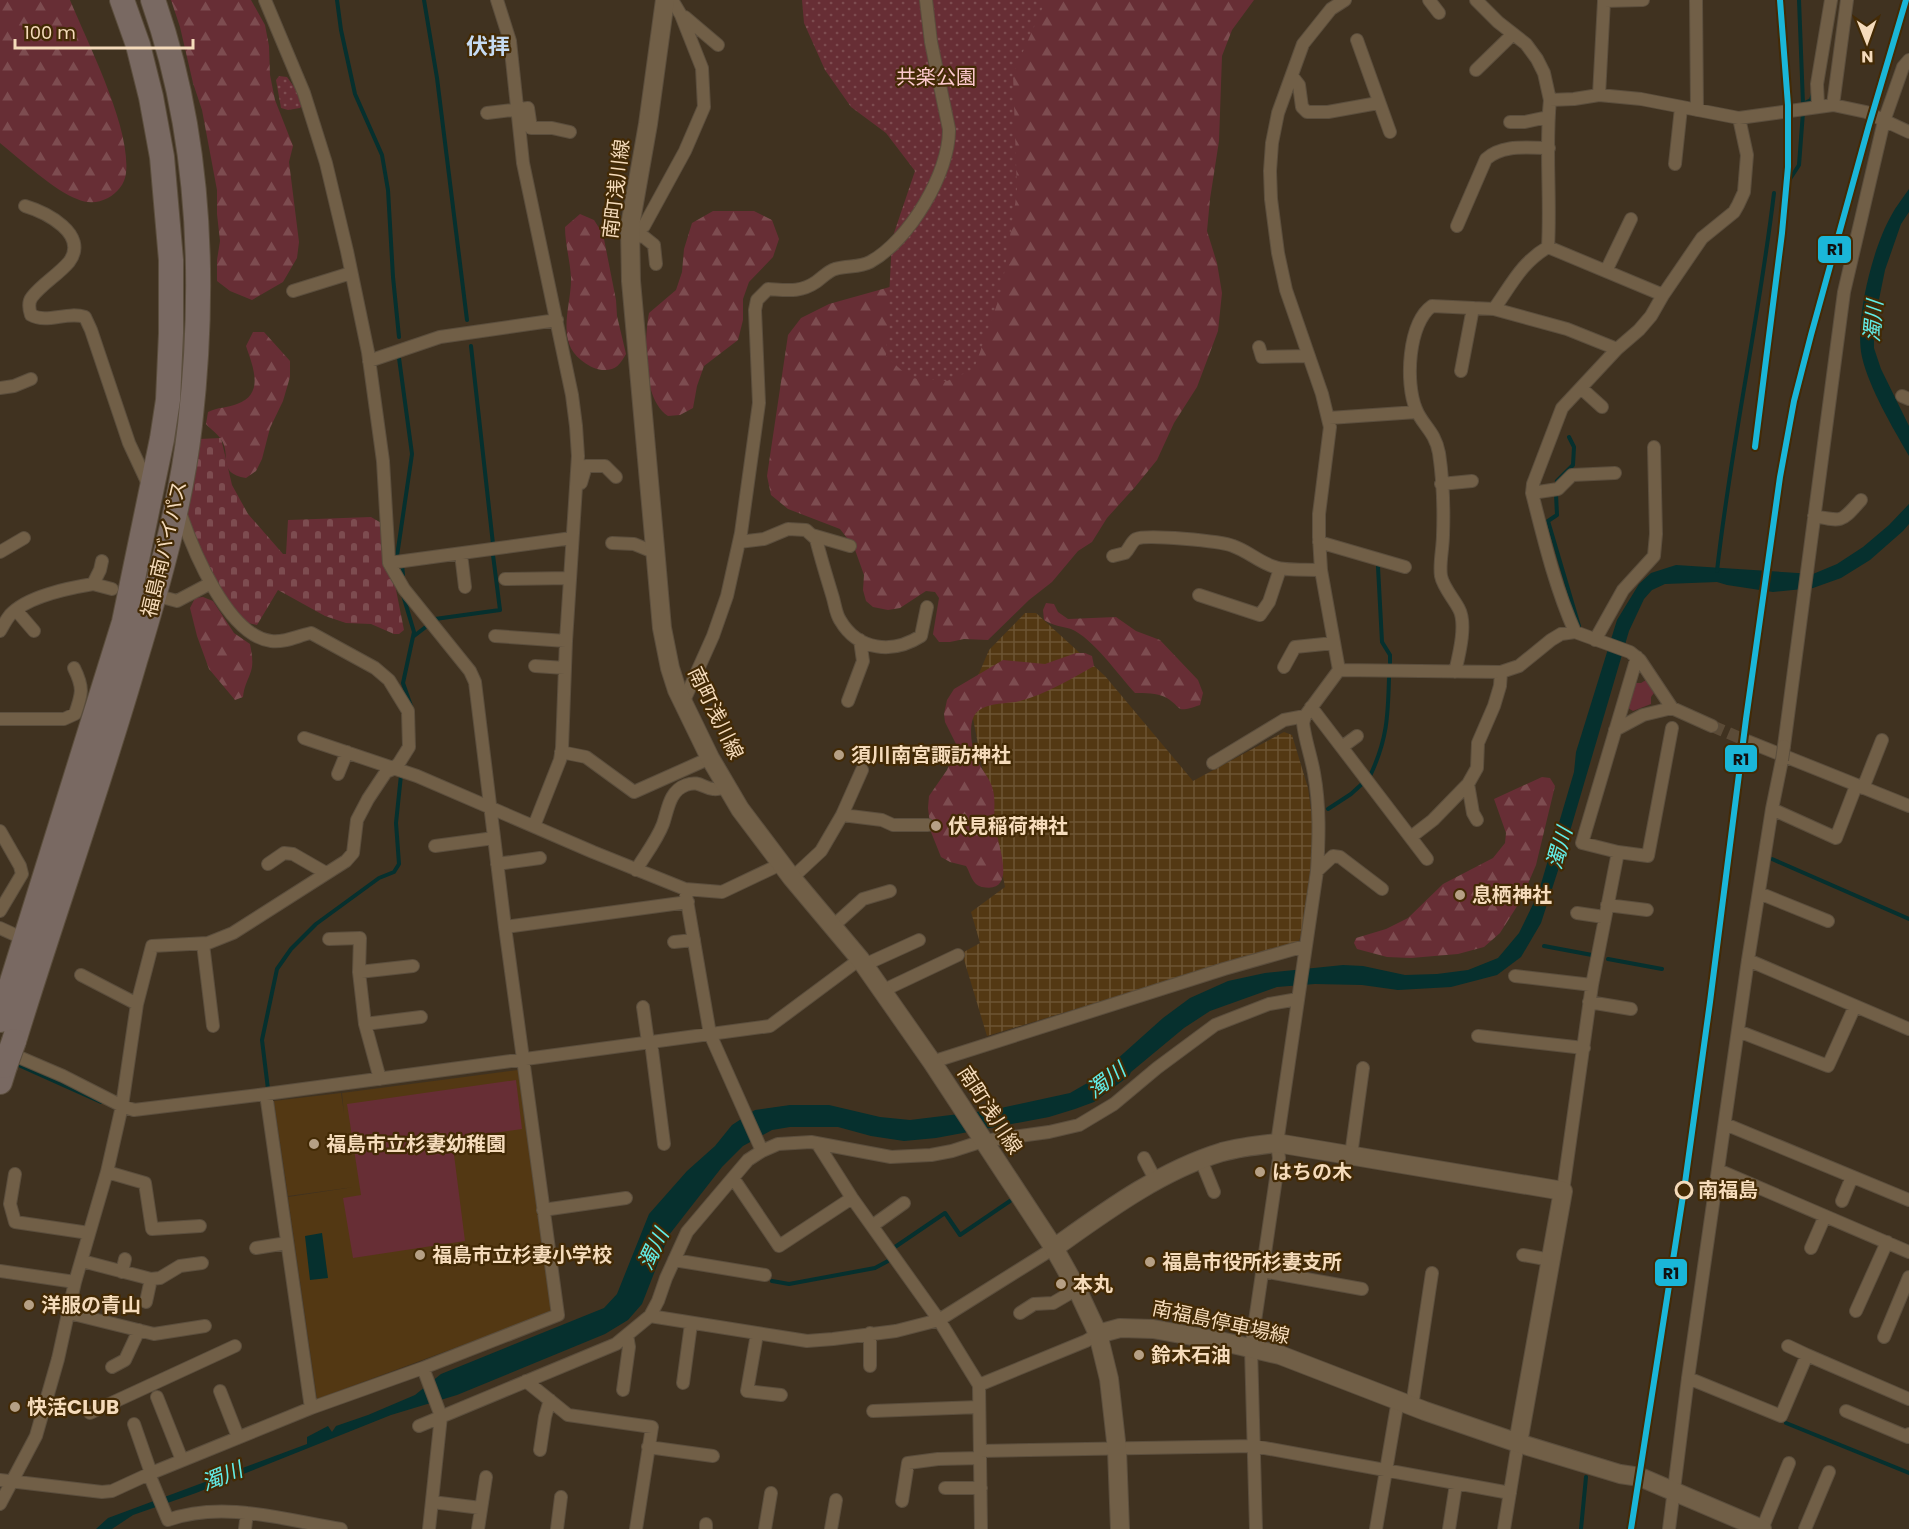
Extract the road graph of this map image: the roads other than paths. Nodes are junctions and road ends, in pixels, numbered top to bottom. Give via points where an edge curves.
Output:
1 (122, 0) edge
2 (153, 0) edge
3 (265, 0) edge
4 (497, 0) edge
5 (665, 0) edge
6 (672, 0) edge
7 (926, 0) edge
8 (1345, 0) edge
9 (1429, 0) edge
10 (1476, 0) edge
11 (1643, 0) edge
12 (1696, 0) edge
13 (1831, 0) edge
14 (1847, 0) edge
15 (1439, 13) dead end
16 (681, 15) junction
17 (1513, 34) junction
18 (1357, 40) dead end
19 (718, 45) dead end
20 (1909, 60) edge
21 (1476, 70) dead end
22 (1292, 76) junction
23 (1599, 95) junction
24 (1550, 100) junction
25 (1378, 103) junction
26 (1833, 105) junction
27 (1818, 106) junction
28 (1682, 108) junction
29 (519, 109) junction
30 (1697, 110) junction
31 (487, 113) dead end
32 (1548, 117) junction
33 (1739, 118) junction
34 (1884, 121) junction
35 (1510, 122) dead end
36 (570, 132) dead end
37 (1390, 132) dead end
38 (1909, 132) edge
39 (1549, 148) junction
40 (1675, 164) dead end
41 (25, 206) dead end
42 (1631, 219) dead end
43 (1457, 226) dead end
44 (630, 235) junction
45 (1548, 247) junction
46 (656, 264) dead end
47 (1606, 271) junction
48 (351, 273) junction
49 (293, 291) dead end
50 (1663, 295) junction
51 (1473, 308) junction
52 (1494, 309) junction
53 (556, 320) junction
54 (1258, 347) dead end
55 (1617, 349) junction
56 (1309, 357) junction
57 (369, 361) junction
58 (1461, 371) dead end
59 (31, 379) dead end
60 (0, 387) edge
61 (1581, 388) junction
62 (1602, 406) dead end
63 (1417, 412) junction
64 (1329, 418) junction
65 (1654, 447) dead end
66 (1615, 473) dead end
67 (616, 477) dead end
68 (1472, 481) dead end
69 (1441, 484) junction
70 (151, 492) junction
71 (1532, 493) junction
72 (1861, 500) dead end
73 (574, 501) junction
74 (181, 514) dead end
75 (1814, 516) junction
76 (812, 535) junction
77 (24, 538) dead end
78 (572, 538) junction
79 (739, 542) junction
80 (1319, 542) junction
81 (612, 543) dead end
82 (850, 546) dead end
83 (0, 552) edge
84 (461, 554) junction
85 (656, 554) junction
86 (1113, 556) dead end
87 (102, 561) dead end
88 (389, 563) junction
89 (1405, 567) dead end
90 (1280, 569) junction
91 (1321, 570) junction
92 (570, 578) junction
93 (505, 579) dead end
94 (211, 583) junction
95 (93, 584) junction
96 (465, 587) dead end
97 (112, 589) dead end
98 (1199, 595) dead end
99 (162, 597) dead end
100 (927, 607) dead end
101 (16, 610) junction
102 (0, 630) edge
103 (34, 631) dead end
104 (1575, 632) junction
105 (495, 636) dead end
106 (860, 640) junction
107 (566, 641) junction
108 (1598, 641) junction
109 (1334, 643) junction
110 (1634, 655) junction
111 (535, 666) dead end
112 (1284, 667) dead end
113 (74, 668) dead end
114 (565, 668) junction
115 (1339, 670) junction
116 (1455, 672) junction
117 (1501, 672) junction
118 (848, 701) dead end
119 (683, 703) junction
120 (1672, 708) junction
121 (1308, 712) junction
122 (0, 718) edge
123 (1712, 726) tunnel mouth
124 (1672, 728) dead end
125 (1615, 730) junction
126 (1357, 736) dead end
127 (304, 738) dead end
128 (1882, 740) dead end
129 (1747, 741) tunnel mouth
130 (1342, 747) junction
131 (347, 752) junction
132 (561, 752) junction
133 (710, 758) junction
134 (1213, 763) dead end
135 (393, 769) junction
136 (862, 770) dead end
137 (338, 774) dead end
138 (1468, 784) junction
139 (728, 787) junction
140 (1859, 787) junction
141 (1909, 806) edge
142 (490, 808) junction
143 (1772, 809) junction
144 (843, 815) junction
145 (1477, 820) dead end
146 (928, 825) dead end
147 (534, 826) junction
148 (0, 831) edge
149 (1411, 837) junction
150 (494, 838) junction
151 (435, 846) dead end
152 (1618, 852) junction
153 (540, 858) dead end
154 (1427, 859) dead end
155 (268, 864) dead end
156 (497, 864) junction
157 (636, 870) junction
158 (787, 871) junction
159 (1317, 871) junction
160 (326, 873) junction
161 (685, 889) junction
162 (1382, 890) dead end
163 (890, 891) dead end
164 (1759, 893) junction
165 (688, 902) junction
166 (1, 908) edge
167 (1647, 910) dead end
168 (1606, 911) junction
169 (1577, 913) dead end
170 (1828, 921) dead end
171 (505, 927) junction
172 (832, 927) junction
173 (0, 928) edge
174 (24, 939) junction
175 (329, 939) dead end
176 (694, 940) junction
177 (919, 940) dead end
178 (674, 942) dead end
179 (203, 944) junction
180 (1305, 946) junction
181 (958, 955) dead end
182 (1748, 960) junction
183 (862, 962) junction
184 (413, 966) dead end
185 (359, 972) junction
186 (81, 975) dead end
187 (1515, 976) dead end
188 (1592, 986) junction
189 (882, 991) junction
190 (1298, 995) junction
191 (1589, 1002) junction
192 (137, 1005) junction
193 (1855, 1006) junction
194 (643, 1007) dead end
195 (1631, 1009) dead end
196 (421, 1017) dead end
197 (0, 1020) edge
198 (365, 1024) junction
199 (213, 1026) dead end
200 (1909, 1029) edge
201 (1738, 1030) junction
202 (710, 1034) junction
203 (1478, 1036) dead end
204 (649, 1042) junction
205 (1584, 1048) junction
206 (5, 1059) edge
207 (524, 1060) junction
208 (932, 1062) junction
209 (1363, 1068) dead end
210 (380, 1079) junction
211 (266, 1094) junction
212 (122, 1106) junction
213 (1725, 1124) junction
214 (982, 1139) junction
215 (816, 1143) junction
216 (1277, 1143) junction
217 (664, 1144) dead end
218 (761, 1150) junction
219 (1351, 1155) junction
220 (1144, 1158) dead end
221 (1201, 1160) junction
222 (1718, 1170) junction
223 (107, 1172) junction
224 (15, 1174) dead end
225 (1852, 1177) junction
226 (733, 1178) junction
227 (1156, 1181) junction
228 (1563, 1191) junction
229 (1214, 1192) dead end
230 (626, 1198) dead end
231 (852, 1198) junction
232 (1909, 1200) edge
233 (1842, 1201) dead end
234 (904, 1203) dead end
235 (543, 1210) junction
236 (1825, 1216) junction
237 (200, 1226) dead end
238 (872, 1226) junction
239 (89, 1233) junction
240 (1887, 1242) junction
241 (287, 1243) junction
242 (256, 1248) dead end
243 (1054, 1248) junction
244 (1811, 1248) dead end
245 (1909, 1252) edge
246 (1523, 1255) dead end
247 (125, 1259) dead end
248 (674, 1260) junction
249 (1551, 1260) junction
250 (82, 1261) junction
251 (202, 1263) dead end
252 (0, 1271) edge
253 (1262, 1271) junction
254 (122, 1272) junction
255 (1432, 1273) dead end
256 (765, 1275) dead end
257 (1909, 1277) edge
258 (151, 1279) junction
259 (75, 1282) junction
260 (1077, 1289) junction
261 (1362, 1289) dead end
262 (146, 1302) dead end
263 (1856, 1311) dead end
264 (69, 1313) junction
265 (1020, 1313) dead end
266 (650, 1316) junction
267 (939, 1320) junction
268 (691, 1324) junction
269 (205, 1326) dead end
270 (139, 1330) junction
271 (757, 1334) junction
272 (870, 1334) junction
273 (1098, 1334) junction
274 (627, 1335) junction
275 (1884, 1337) dead end
276 (235, 1346) dead end
277 (1788, 1346) dead end
278 (1251, 1348) junction
279 (1807, 1355) junction
280 (870, 1366) dead end
281 (112, 1367) dead end
282 (423, 1368) junction
283 (1688, 1378) junction
284 (526, 1381) junction
285 (683, 1383) dead end
286 (979, 1385) junction
287 (623, 1390) dead end
288 (220, 1391) dead end
289 (781, 1395) dead end
290 (157, 1398) dead end
291 (1909, 1399) edge
292 (550, 1400) junction
293 (1405, 1403) junction
294 (979, 1407) junction
295 (311, 1408) junction
296 (873, 1411) dead end
297 (1846, 1411) dead end
298 (90, 1413) dead end
299 (441, 1416) junction
300 (134, 1424) dead end
301 (419, 1426) dead end
302 (1909, 1434) edge
303 (238, 1437) junction
304 (1518, 1443) junction
305 (1254, 1446) junction
306 (648, 1447) junction
307 (540, 1450) dead end
308 (1118, 1450) junction
309 (980, 1454) junction
310 (713, 1456) dead end
311 (182, 1460) junction
312 (1789, 1463) dead end
313 (1386, 1471) junction
314 (1828, 1472) dead end
315 (151, 1476) junction
316 (486, 1477) dead end
317 (6, 1480) edge
318 (1456, 1484) junction
319 (945, 1488) dead end
320 (981, 1488) junction
321 (1674, 1491) junction
322 (771, 1493) dead end
323 (1510, 1493) junction
324 (561, 1497) dead end
325 (836, 1500) dead end
326 (902, 1501) dead end
327 (432, 1502) junction
328 (0, 1504) edge
329 (481, 1508) junction
330 (247, 1513) junction
331 (334, 1528) edge
332 (245, 1529) edge
333 (429, 1529) edge
334 (478, 1529) edge
335 (557, 1529) edge
336 (636, 1529) edge
337 (765, 1529) edge
338 (831, 1529) edge
339 (981, 1529) edge
340 (1120, 1529) edge
341 (1256, 1529) edge
342 (1376, 1529) edge
343 (1449, 1529) edge
344 (1504, 1529) edge
345 (1669, 1529) edge
346 (1762, 1529) edge
347 (1805, 1529) edge

1 - 70 highway, 福島南バイパス via 153,107 162,157 171,260 168,400
2 - 206 highway, 福島南バイパス via 180,89 192,164 198,262 190,426 157,590 112,741
3 - 48 street via 304,93 326,163
4 - 29 street via 510,40
5 - 44 street, 南町浅川線
6 - 16 street
7 - 79 street via 949,129 946,155 915,219 872,262 833,270 802,290 768,289 757,300 759,403
8 - 22 street via 1331,9 1303,44
9 - 15 street
10 - 17 street
11 - 23 street via 1604,2
12 - 30 street
13 - 27 street via 1817,84
14 - 26 street
16 - 19 street
16 - 44 street via 702,68 704,107 644,226
17 - 21 street
17 - 24 street via 1537,59
18 - 25 street
20 - 34 street
22 - 25 street via 1307,112
22 - 56 street via 1272,143 1271,199 1286,290
23 - 24 street
23 - 28 street
24 - 32 street
25 - 37 street
26 - 27 street
26 - 34 street via 1866,112
27 - 33 street
28 - 30 street
28 - 40 street
29 - 31 street
29 - 36 street via 528,108 531,128
29 - 53 street via 523,163
30 - 33 street
32 - 35 street
32 - 39 street
33 - 50 street via 1747,155 1742,199 1734,212 1702,238
34 - 38 street
34 - 75 street via 1844,292
39 - 43 street via 1495,151 1486,159
39 - 45 street
41 - 70 street via 46,213 64,226 73,245 70,260 31,298 31,315 85,317
42 - 47 street
44 - 46 street via 644,237 654,245
44 - 85 street, 南町浅川線
45 - 47 street
45 - 52 street via 1528,260
47 - 50 street
48 - 49 street
48 - 57 street
50 - 55 street via 1652,316
51 - 52 street
51 - 58 street
51 - 63 street via 1432,306 1421,317 1409,378
52 - 55 street via 1567,329
53 - 57 street via 440,337
53 - 73 street via 576,426
54 - 56 street via 1262,357
55 - 61 street
56 - 64 street
57 - 88 street via 383,461
59 - 60 street
61 - 62 street
61 - 71 street via 1562,408
63 - 64 street
63 - 69 street via 1437,442
64 - 80 street
65 - 108 street via 1654,556 1623,590
66 - 71 street via 1578,473 1558,489
67 - 73 street via 605,466 586,466
68 - 69 street
69 - 116 street via 1441,578 1461,611 1462,643
70 - 174 highway, 福島南バイパス via 124,622
71 - 104 street via 1557,586
72 - 75 street via 1838,521
73 - 78 street
74 - 94 street
75 - 143 street, bridge
76 - 79 street via 806,530 788,529 764,539
76 - 82 street
76 - 106 street via 840,620
77 - 83 street
78 - 84 street
78 - 92 street
79 - 119 street via 727,596
80 - 89 street
80 - 91 street
81 - 85 street via 634,544
84 - 88 street
84 - 96 street
85 - 119 street, 南町浅川線 via 668,658
86 - 90 street via 1125,553 1137,538 1150,536 1225,543
87 - 95 street
88 - 142 street via 404,589 475,682
90 - 91 street
90 - 98 street via 1269,602 1260,615
91 - 109 street
92 - 93 street
92 - 107 street
94 - 99 street via 177,601
94 - 135 street via 220,601 258,637 284,642 310,633 375,668 389,680 408,711 409,747
95 - 97 street
95 - 101 street via 54,592
100 - 106 street via 921,636 908,645 872,646
101 - 102 street
101 - 103 street
104 - 108 street
104 - 117 street via 1561,634 1519,666
105 - 107 street
106 - 118 street via 863,661
107 - 114 street
108 - 110 street
109 - 112 street via 1295,647
109 - 115 street
110 - 120 street
110 - 125 street
111 - 114 street
113 - 122 street via 82,690 75,714 64,719
114 - 132 street
115 - 116 street
115 - 121 street
116 - 117 street
117 - 138 street via 1494,706 1478,743 1478,768
119 - 133 street, 南町浅川線
120 - 123 street
120 - 125 street via 1643,715
121 - 130 street
121 - 134 street via 1284,720
121 - 159 street via 1304,729 1319,824
124 - 152 street via 1648,856
125 - 152 street via 1582,843
126 - 130 street
127 - 131 street
128 - 140 street
129 - 140 street
130 - 149 street
131 - 135 street
131 - 137 street
132 - 133 street via 586,756 634,792
132 - 147 street
133 - 139 street, 南町浅川線
135 - 142 street
135 - 160 street via 386,772 357,820 353,853
136 - 144 street
138 - 145 street
138 - 149 street
139 - 157 street via 713,789 694,783 679,789
139 - 158 street, 南町浅川線
140 - 141 street
140 - 143 street via 1836,838
142 - 147 street
142 - 150 street
143 - 164 street
144 - 146 street via 893,825
144 - 158 street via 821,851
147 - 157 street
148 - 166 street via 22,874
149 - 154 street
150 - 151 street
150 - 156 street
152 - 168 street
153 - 156 street
155 - 160 street via 284,853 293,854
156 - 171 street
157 - 161 street
158 - 161 street via 722,892
158 - 172 street, 南町浅川線
159 - 162 street via 1333,856 1340,857
159 - 180 street
160 - 179 street via 232,933
161 - 165 street
163 - 172 street via 862,899
164 - 170 street
164 - 182 street
165 - 171 street
165 - 176 street
167 - 168 street
168 - 169 street
168 - 188 street
171 - 207 street
172 - 183 street, 南町浅川線
173 - 174 street
174 - 197 highway, 福島南バイパス
175 - 185 street via 360,938
176 - 178 street
176 - 202 street
177 - 183 street
179 - 192 street via 152,946
179 - 199 street
180 - 190 street
180 - 208 street
181 - 189 street
182 - 193 street
182 - 201 street
183 - 189 street, 南町浅川線
183 - 202 street via 770,1026
184 - 185 street
185 - 198 street
186 - 192 street
187 - 188 street
188 - 191 street
189 - 208 street, 南町浅川線
190 - 214 street via 1215,1025 1114,1104 1079,1125
190 - 216 street
191 - 195 street
191 - 205 street
192 - 212 street
193 - 200 street
193 - 201 street via 1828,1066
194 - 204 street
196 - 198 street
198 - 210 street
201 - 213 street
202 - 204 street
202 - 218 street
203 - 205 street
204 - 207 street
204 - 217 street
205 - 228 street
206 - 212 street via 63,1076
207 - 210 street
207 - 235 street
208 - 214 street, 南町浅川線
209 - 219 street
210 - 211 street
211 - 212 street via 134,1110
211 - 241 street
212 - 223 street
213 - 222 street
213 - 225 street
214 - 215 street via 952,1151 891,1157
214 - 243 street, 南町浅川線
215 - 218 street via 778,1144
215 - 231 street
216 - 219 street
216 - 221 street via 1223,1152
216 - 253 street via 1279,1158
218 - 226 street
219 - 228 street
220 - 227 street
221 - 227 street
221 - 229 street
222 - 236 street
222 - 283 street
223 - 237 street via 145,1183 152,1229
223 - 239 street
224 - 239 street via 10,1204 15,1222
225 - 232 street
225 - 233 street
226 - 231 street via 779,1246
226 - 248 street via 687,1232
227 - 243 street
228 - 249 street
230 - 235 street
231 - 238 street
234 - 238 street
235 - 282 street via 558,1316
236 - 240 street
236 - 244 street
238 - 267 street
239 - 250 street
240 - 245 street
240 - 263 street
241 - 242 street
241 - 295 street
243 - 260 street, 南町浅川線
243 - 267 street
246 - 249 street
247 - 254 street
248 - 256 street
248 - 266 street
249 - 304 street
250 - 254 street
250 - 259 street
251 - 258 street via 180,1266
252 - 259 street
253 - 261 street
253 - 278 street
254 - 258 street
255 - 293 street
257 - 275 street
258 - 262 street
259 - 264 street
260 - 265 street via 1053,1303 1034,1304
260 - 273 street, 南町浅川線
264 - 270 street
264 - 317 street via 36,1436
266 - 268 street
266 - 274 street
267 - 272 street
267 - 286 street
268 - 271 street
268 - 285 street
269 - 270 street via 154,1334
270 - 281 street via 125,1360
271 - 272 street via 807,1341
271 - 289 street via 747,1391
272 - 280 street
273 - 278 street, 南福島停車場線 via 1120,1328 1153,1329
273 - 286 street
273 - 308 street via 1109,1379
274 - 284 street via 616,1344
274 - 287 street via 630,1347
276 - 298 street
277 - 279 street
278 - 293 street, 南福島停車場線 via 1280,1355
278 - 305 street
279 - 283 street via 1781,1416
279 - 291 street
282 - 295 street
282 - 299 street
283 - 321 street
284 - 292 street
284 - 299 street
286 - 294 street
288 - 303 street
290 - 311 street
292 - 306 street via 568,1415 652,1427
292 - 307 street
293 - 304 street, 南福島停車場線
293 - 313 street
294 - 296 street
294 - 309 street
295 - 303 street
297 - 302 street via 1908,1437
299 - 301 street
299 - 327 street
300 - 315 street
303 - 311 street
304 - 321 street, 南福島停車場線 via 1640,1477
304 - 323 street
305 - 308 street
305 - 313 street
305 - 341 street
306 - 310 street
306 - 336 street
308 - 309 street
308 - 340 street
309 - 320 street
309 - 326 street via 908,1463
311 - 315 street
312 - 346 street
313 - 318 street
313 - 342 street
314 - 347 street
315 - 317 street via 102,1492
315 - 330 street via 168,1520 212,1510
316 - 329 street
317 - 328 street
318 - 323 street
318 - 343 street
319 - 320 street
320 - 339 street
321 - 345 street
321 - 346 street, 南福島停車場線
322 - 337 street
323 - 344 street
324 - 335 street
325 - 338 street
327 - 329 street
327 - 333 street
329 - 334 street
330 - 331 street
330 - 332 street

